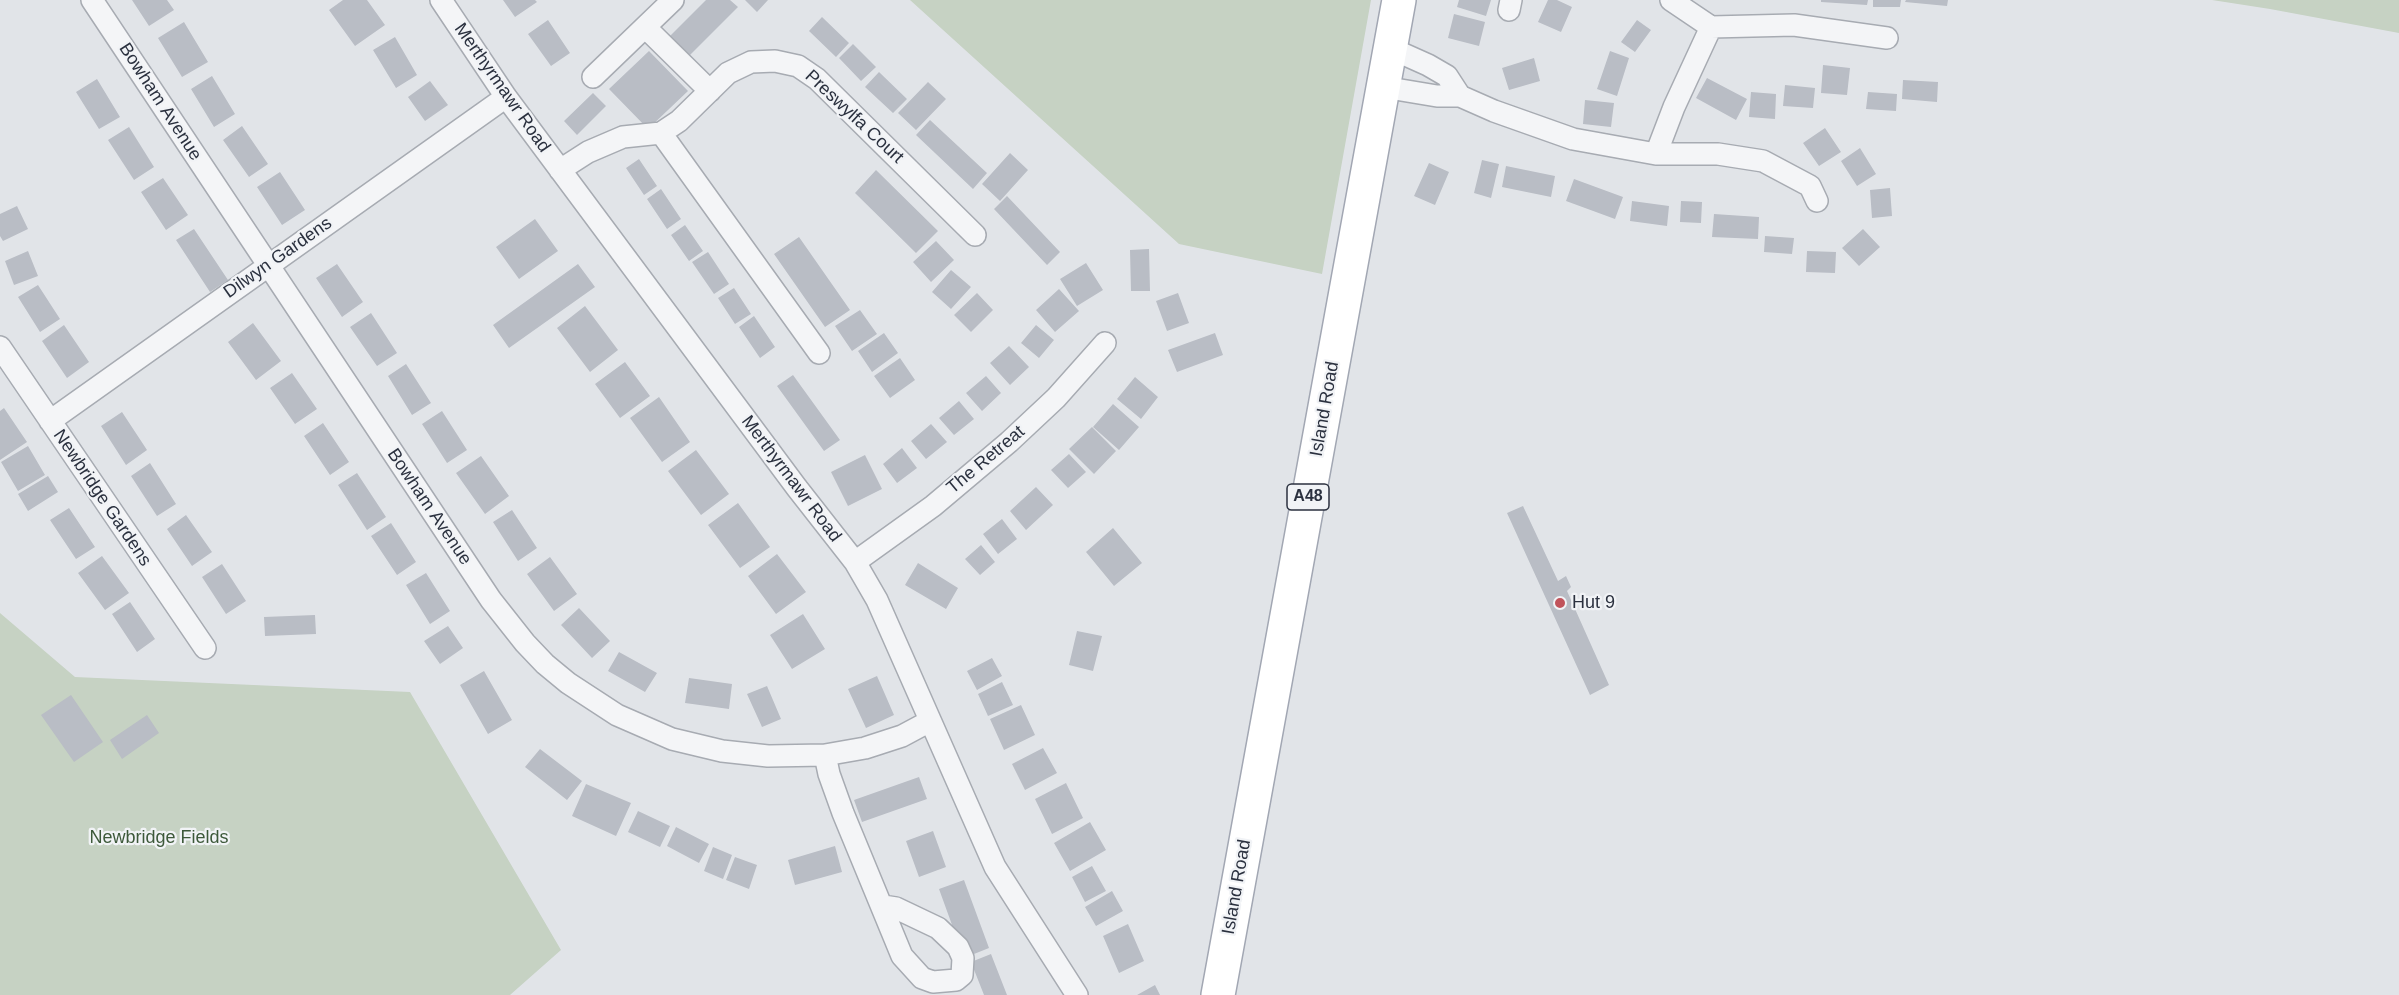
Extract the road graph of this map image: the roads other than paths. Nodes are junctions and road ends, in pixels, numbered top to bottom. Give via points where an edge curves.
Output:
1 (92, 0) edge
2 (441, 0) edge
3 (673, 0) edge
4 (1399, 0) edge
5 (1671, 0) edge
6 (645, 27) junction
7 (1711, 27) junction
8 (1887, 38) dead end
9 (1390, 48) junction
10 (593, 77) dead end
11 (1383, 87) junction
12 (710, 91) junction
13 (1460, 96) junction
14 (506, 97) junction
15 (661, 133) junction
16 (1656, 154) junction
17 (560, 170) junction
18 (1817, 201) dead end
19 (975, 235) dead end
20 (267, 265) junction
21 (1105, 344) dead end
22 (0, 347) edge
23 (819, 353) dead end
24 (50, 420) junction
25 (855, 562) junction
26 (205, 648) dead end
27 (930, 721) junction
28 (825, 755) junction
29 (883, 906) dead end
30 (1077, 995) edge
31 (1218, 995) edge

1 - 20 street, Bowham Avenue
2 - 14 street, Merthyrmawr Road
3 - 6 street
4 - 9 main road, Island Road / A48
5 - 7 street
6 - 10 street
6 - 12 street
7 - 8 street via 1794,25
7 - 16 street
9 - 11 main road, Island Road / A48
9 - 13 street via 1447,76
11 - 13 street
11 - 31 main road, Island Road / A48
12 - 15 street, Preswylfa Court
12 - 19 street, Preswylfa Court via 728,73 751,62 787,62 808,72
13 - 16 street via 1574,139
14 - 17 street, Merthyrmawr Road
14 - 20 street, Dilwyn Gardens
15 - 17 street via 623,137
15 - 23 street
16 - 18 street via 1719,154 1763,160 1810,186
17 - 25 street, Merthyrmawr Road
20 - 24 street, Dilwyn Gardens
20 - 28 street, Bowham Avenue via 491,600 545,664 617,716 672,739 745,754
21 - 25 street, The Retreat via 1010,442 933,506
22 - 24 street, Newbridge Gardens
24 - 26 street, Newbridge Gardens
25 - 27 street, Merthyrmawr Road via 878,600
27 - 28 street, Bowham Avenue via 902,736 865,748
27 - 30 street, Merthyrmawr Road via 996,867
28 - 29 street via 843,813

